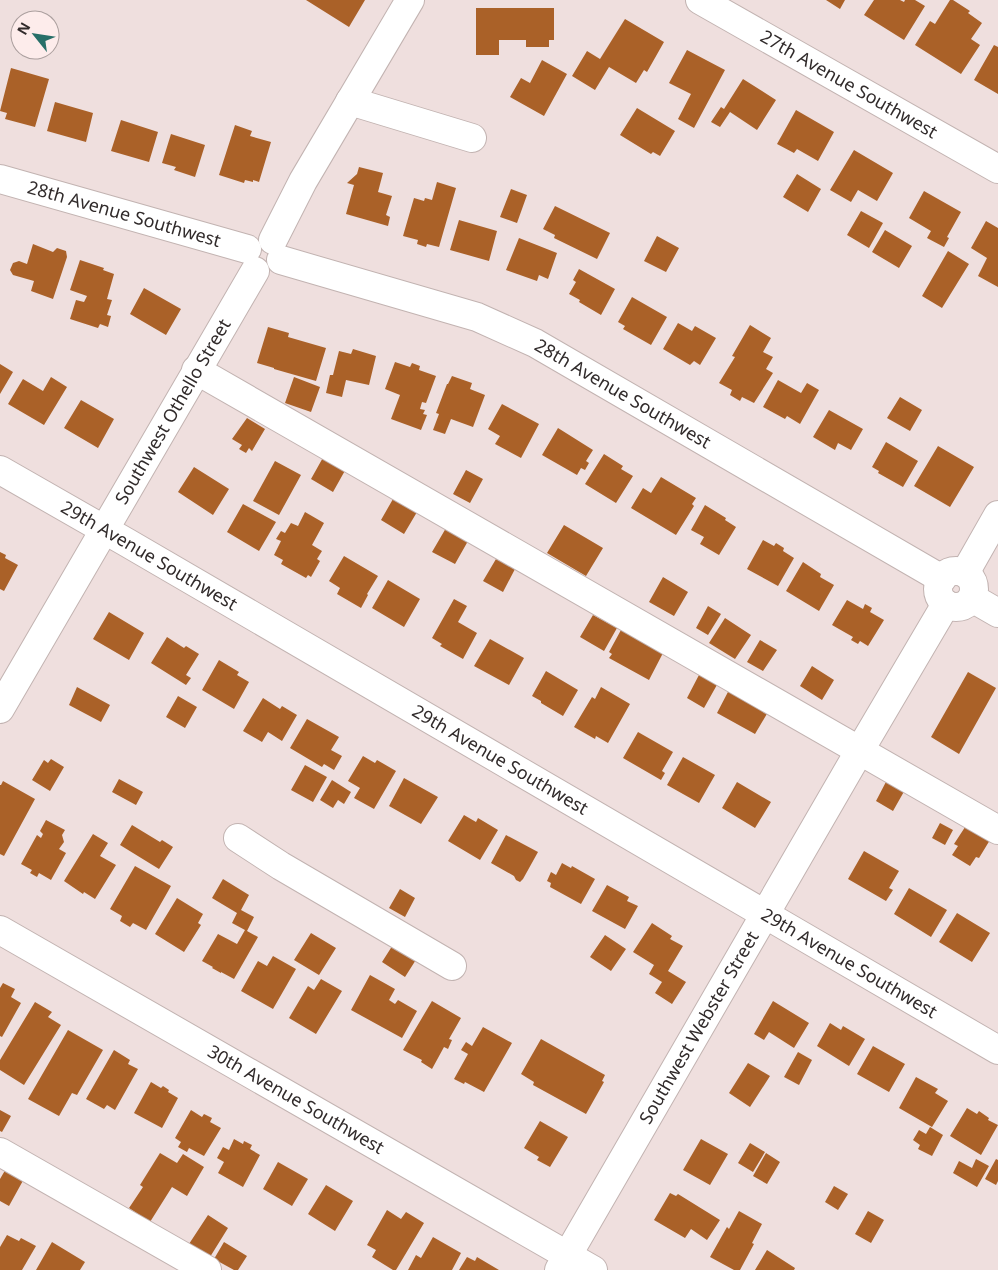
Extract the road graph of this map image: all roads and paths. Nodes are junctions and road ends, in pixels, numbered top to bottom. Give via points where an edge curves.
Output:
1 (410, 0) edge
2 (700, 0) edge
3 (350, 101) junction
4 (472, 138) dead end
5 (998, 170) edge
6 (0, 179) edge
7 (277, 250) junction
8 (251, 260) junction
9 (196, 370) junction
10 (0, 470) edge
11 (998, 515) edge
12 (104, 529) junction
13 (956, 588) junction
14 (998, 613) edge
15 (0, 708) edge
16 (860, 750) junction
17 (998, 830) edge
18 (238, 838) dead end
19 (766, 914) junction
20 (0, 930) edge
21 (452, 966) dead end
22 (998, 1050) edge
23 (0, 1152) edge
24 (563, 1263) edge
25 (207, 1270) edge
26 (593, 1270) edge

1 - 3 street
2 - 5 street, 27th Avenue Southwest
3 - 4 street
3 - 7 street via 303,181
6 - 8 street, 28th Avenue Southwest
7 - 8 street via 266,238 260,238 250,244
7 - 13 street, 28th Avenue Southwest via 477,318 535,343
8 - 9 street, Southwest Othello Street
9 - 12 street, Southwest Othello Street
9 - 16 street
10 - 12 street, 29th Avenue Southwest
11 - 13 street, Southwest Webster Street
12 - 15 street, Southwest Othello Street
12 - 19 street, 29th Avenue Southwest
13 - 14 street, 28th Avenue Southwest
13 - 16 street, Southwest Webster Street
16 - 17 street
16 - 19 street, Southwest Webster Street
18 - 21 street
19 - 22 street, 29th Avenue Southwest
19 - 24 street, Southwest Webster Street
20 - 24 street, 30th Avenue Southwest
23 - 25 street
24 - 26 street, 30th Avenue Southwest

